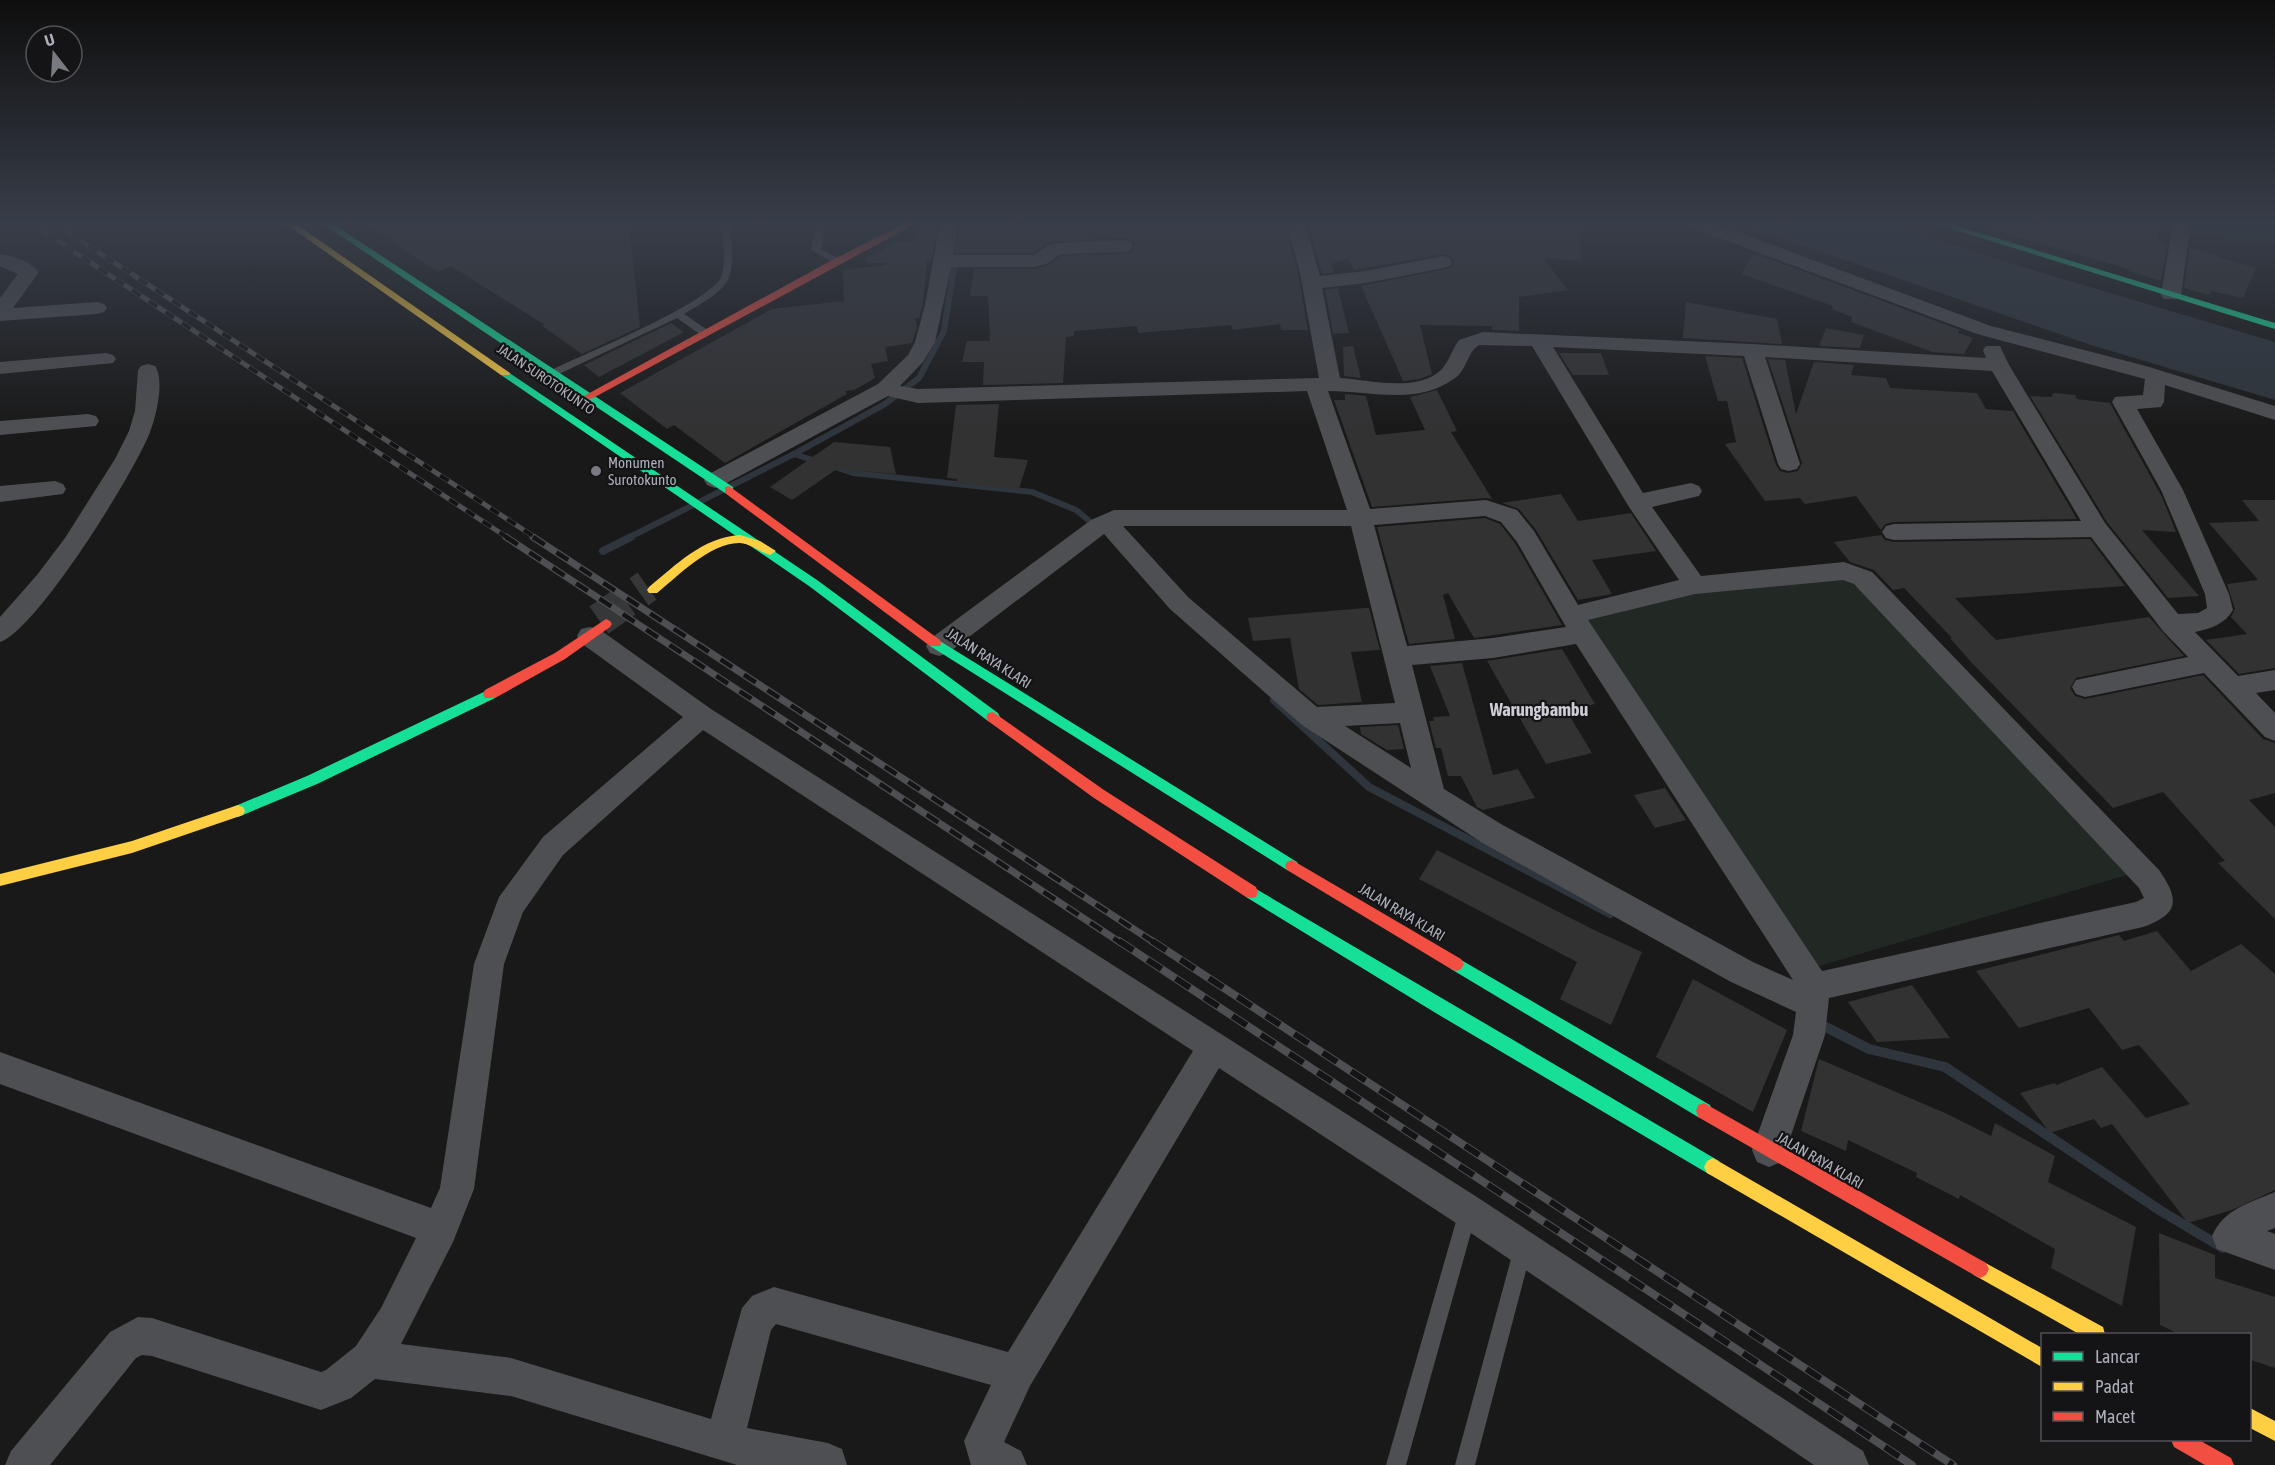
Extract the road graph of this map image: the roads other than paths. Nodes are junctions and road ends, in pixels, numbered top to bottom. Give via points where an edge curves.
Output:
1 (15, 292) edge
2 (389, 292) edge
3 (431, 292) edge
4 (712, 292) edge
5 (779, 292) edge
6 (943, 292) edge
7 (1313, 292) edge
8 (1883, 292) edge
9 (2163, 292) edge
10 (2171, 295) joint
11 (97, 308) dead end
12 (0, 314) edge
13 (677, 314) junction
14 (2275, 326) edge
15 (1984, 330) junction
16 (705, 333) junction
17 (1540, 342) junction
18 (1752, 350) junction
19 (106, 359) dead end
20 (1999, 365) junction
21 (0, 368) edge
22 (148, 370) dead end
23 (553, 373) junction
24 (2156, 375) junction
25 (1324, 384) junction
26 (889, 390) junction
27 (589, 396) junction
28 (2275, 413) edge
29 (88, 421) dead end
30 (0, 428) edge
31 (1790, 464) dead end
32 (718, 482) junction
33 (55, 489) dead end
34 (1691, 491) dead end
35 (0, 494) edge
36 (1637, 501) junction
37 (714, 517) junction
38 (1361, 518) junction
39 (1100, 525) junction
40 (2097, 529) junction
41 (1894, 532) dead end
42 (770, 551) junction
43 (1695, 585) junction
44 (2172, 624) junction
45 (1578, 625) junction
46 (595, 628) joint
47 (0, 633) edge
48 (939, 646) junction
49 (1397, 657) junction
50 (2208, 663) junction
51 (2275, 680) edge
52 (2085, 687) dead end
53 (2231, 687) junction
54 (1411, 712) junction
55 (702, 716) junction
56 (1311, 717) junction
57 (2275, 730) edge
58 (1432, 796) junction
59 (0, 880) edge
60 (1813, 1010) junction
61 (1214, 1047) junction
62 (0, 1068) edge
63 (1769, 1150) junction
64 (2275, 1210) edge
65 (1468, 1211) junction
66 (440, 1229) junction
67 (1522, 1248) junction
68 (2275, 1252) edge
69 (2092, 1333) edge
70 (2041, 1357) edge
71 (369, 1359) junction
72 (1017, 1373) junction
73 (2251, 1419) edge
74 (2275, 1431) edge
75 (2183, 1441) edge
76 (724, 1443) junction
77 (828, 1462) dead end
78 (25, 1465) edge
79 (1006, 1465) edge
80 (1396, 1465) edge
81 (1465, 1465) edge
82 (1849, 1465) edge
83 (2224, 1465) edge

1 - 12 street
2 - 37 main road, JALAN SUROTOKUNTO
3 - 23 main road, JALAN SUROTOKUNTO
4 - 13 lane
5 - 16 main road
6 - 26 street via 925,342
7 - 25 street
8 - 15 street
9 - 10 main road
10 - 14 main road
11 - 12 street
13 - 16 lane
13 - 23 lane
15 - 20 street
15 - 24 street
16 - 27 main road
17 - 18 street
17 - 25 street via 1473,340 1466,344 1451,372 1430,386 1407,389
17 - 36 street
18 - 20 street
18 - 31 street
19 - 21 street
20 - 40 street
22 - 47 street via 146,411 133,447 84,530
23 - 27 main road, JALAN SUROTOKUNTO
24 - 28 street
24 - 44 street via 2153,402 2123,402 2172,490 2221,610 2213,618 2199,622
25 - 26 street via 918,396
25 - 38 street
26 - 32 street
27 - 32 main road, JALAN SUROTOKUNTO
29 - 30 street
32 - 48 main road, JALAN RAYA KLARI
33 - 35 street
34 - 36 street
36 - 43 street
37 - 42 main road
37 - 42 main road via 720,527 713,538 650,588 719,542 746,540
38 - 39 street via 1114,518
38 - 45 street via 1486,508 1509,516 1526,537
38 - 49 street
39 - 48 street
39 - 56 street via 1179,603
40 - 41 street
40 - 44 street
42 - 70 main road via 1099,794 1492,1039
43 - 45 street
43 - 60 street via 1844,571 1863,578 2159,894 2158,905 2142,914
44 - 50 street
45 - 49 street via 1493,648
45 - 60 street
46 - 55 street
46 - 59 main road via 432,723 312,780 210,822 104,856
48 - 63 main road, JALAN RAYA KLARI via 1278,864
49 - 54 street
50 - 52 street
50 - 53 street
51 - 53 street
53 - 57 street
54 - 56 street
54 - 58 street
55 - 61 street
55 - 66 street via 553,846 510,906 489,964 457,1189
56 - 58 street
58 - 60 street via 1491,833
60 - 63 street
61 - 65 street
61 - 72 street
62 - 66 street
63 - 69 main road, JALAN RAYA KLARI
64 - 68 street via 2240,1226 2230,1236
65 - 67 street
65 - 80 lane
66 - 71 street via 394,1321
67 - 81 lane
67 - 82 street
71 - 76 street via 511,1377
71 - 78 street via 338,1385 321,1391 152,1337 138,1336 123,1345
72 - 76 street via 774,1305 755,1321
72 - 79 street via 984,1441 986,1453
73 - 74 main road
75 - 83 main road
76 - 77 street

